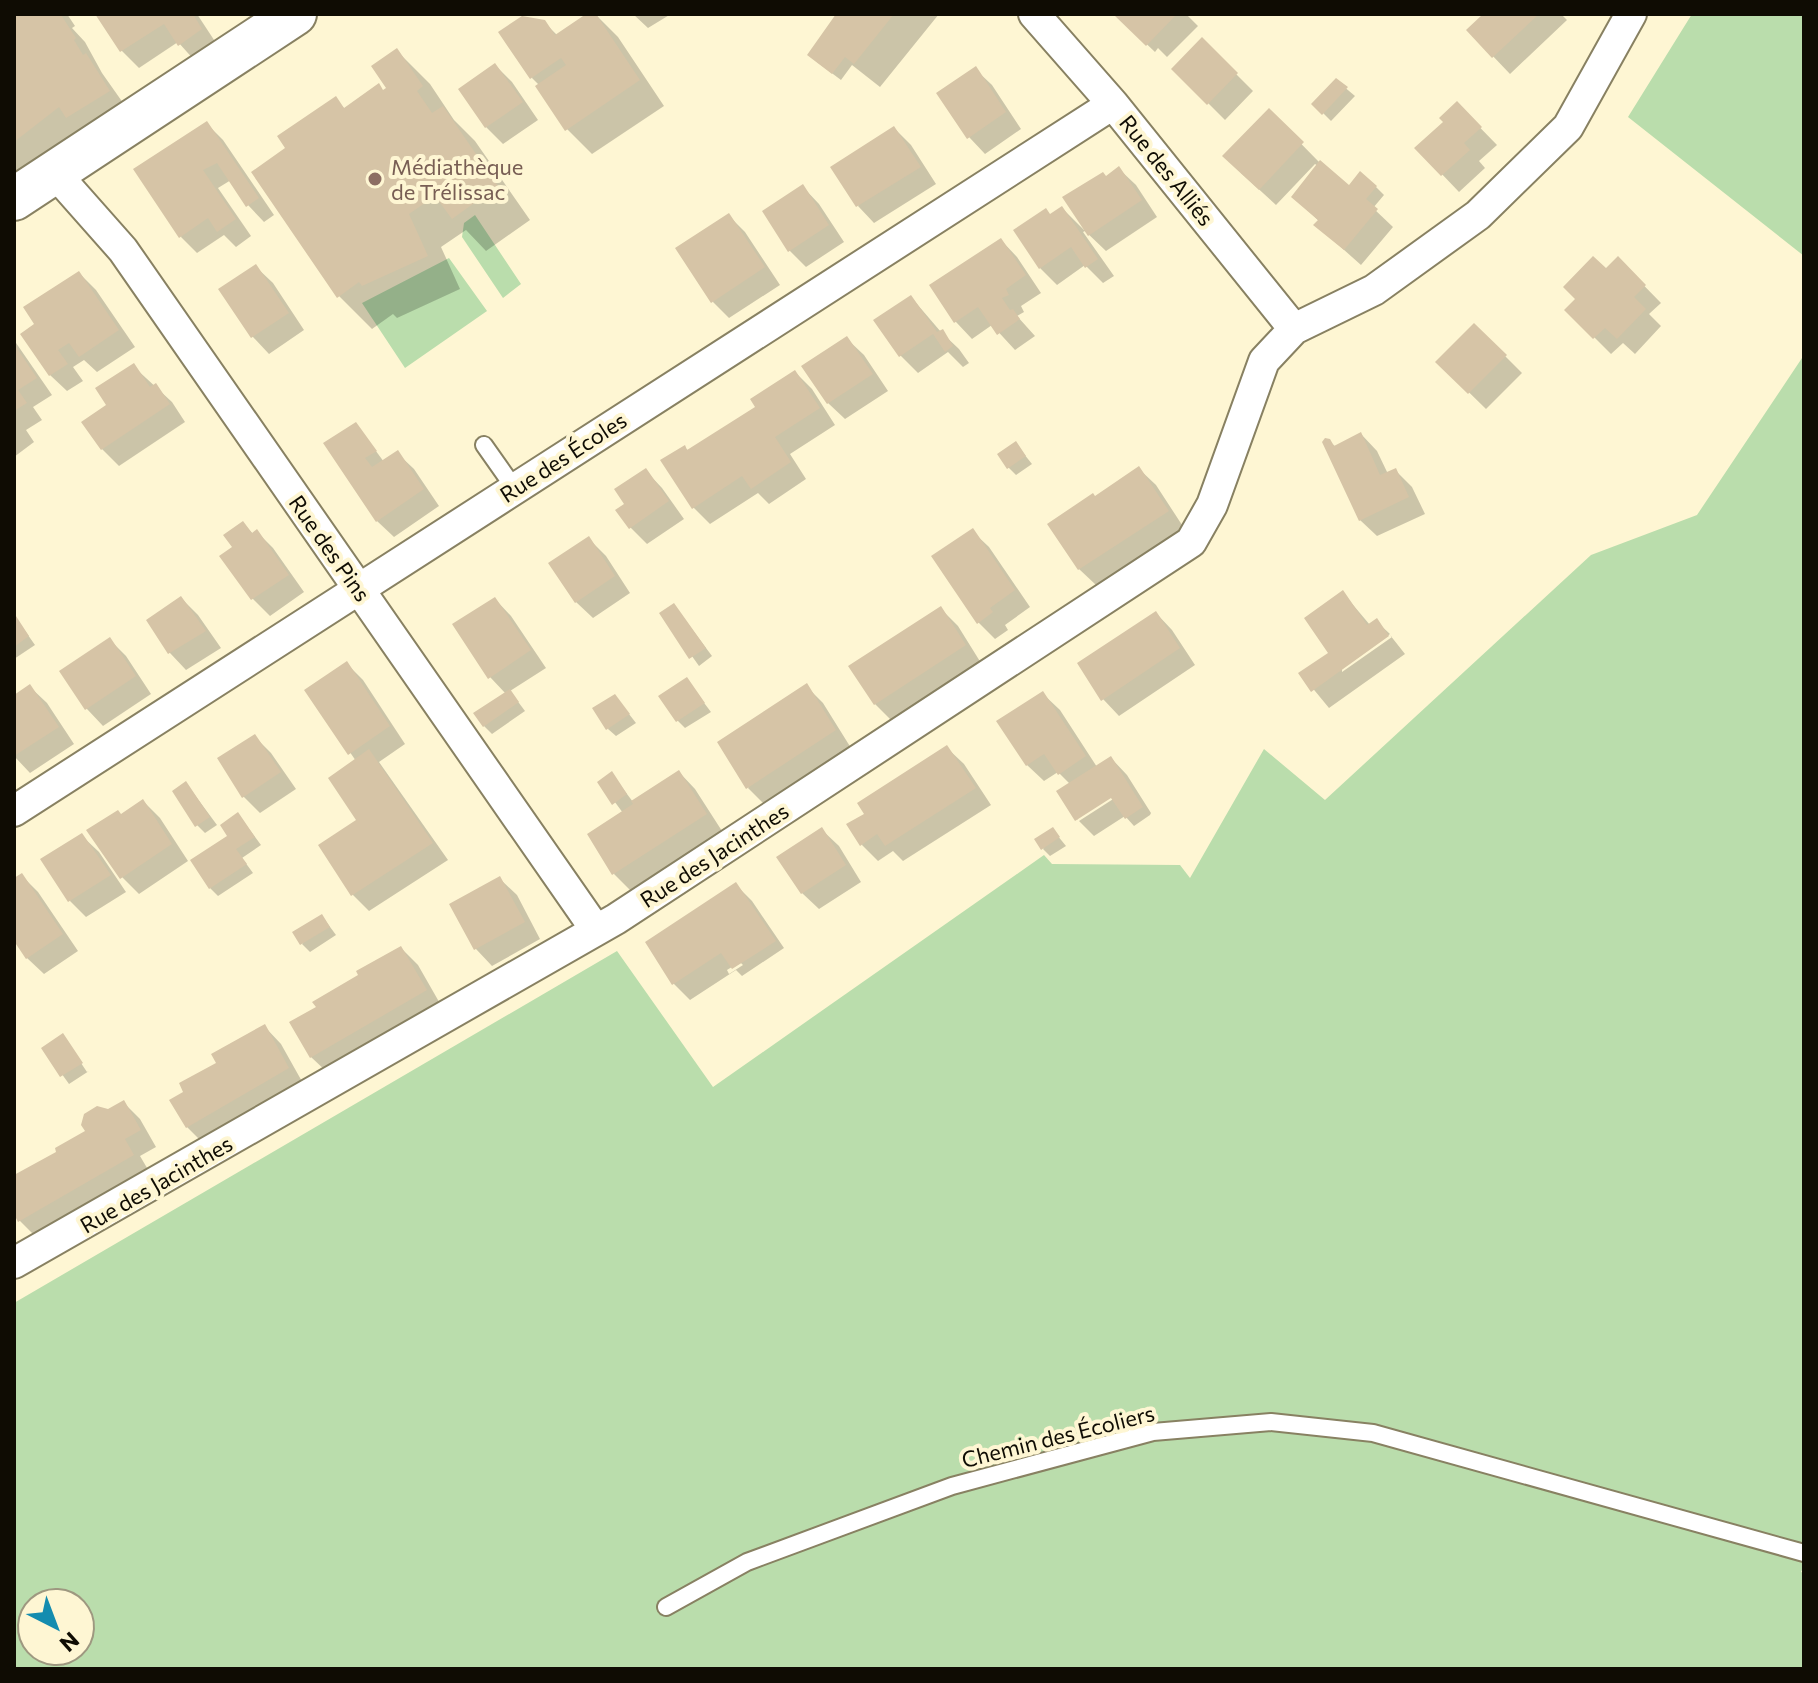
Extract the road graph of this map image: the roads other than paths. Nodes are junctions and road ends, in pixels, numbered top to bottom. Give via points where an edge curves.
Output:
1 (295, 14) edge
2 (1034, 14) edge
3 (1631, 14) edge
4 (1113, 104) junction
5 (54, 172) junction
6 (14, 199) edge
7 (1294, 329) junction
8 (484, 445) dead end
9 (515, 489) junction
10 (359, 590) junction
11 (14, 811) edge
12 (596, 930) junction
13 (15, 1264) edge
14 (1804, 1553) edge
15 (666, 1607) dead end

1 - 5 main road
2 - 4 street, Rue des Alliés
3 - 7 street via 1568,127 1478,215 1374,290
4 - 7 street, Rue des Alliés
4 - 9 street, Rue des Écoles
5 - 6 main road
5 - 10 street, Rue des Pins via 123,250
7 - 12 street, Rue des Jacinthes via 1264,361 1212,505 1191,542
8 - 9 lane
9 - 10 street, Rue des Écoles
10 - 11 street, Rue des Écoles
10 - 12 street, Rue des Pins
12 - 13 street, Rue des Jacinthes
14 - 15 lane, Chemin des Écoliers via 1373,1433 1271,1422 1153,1432 952,1486 747,1562

